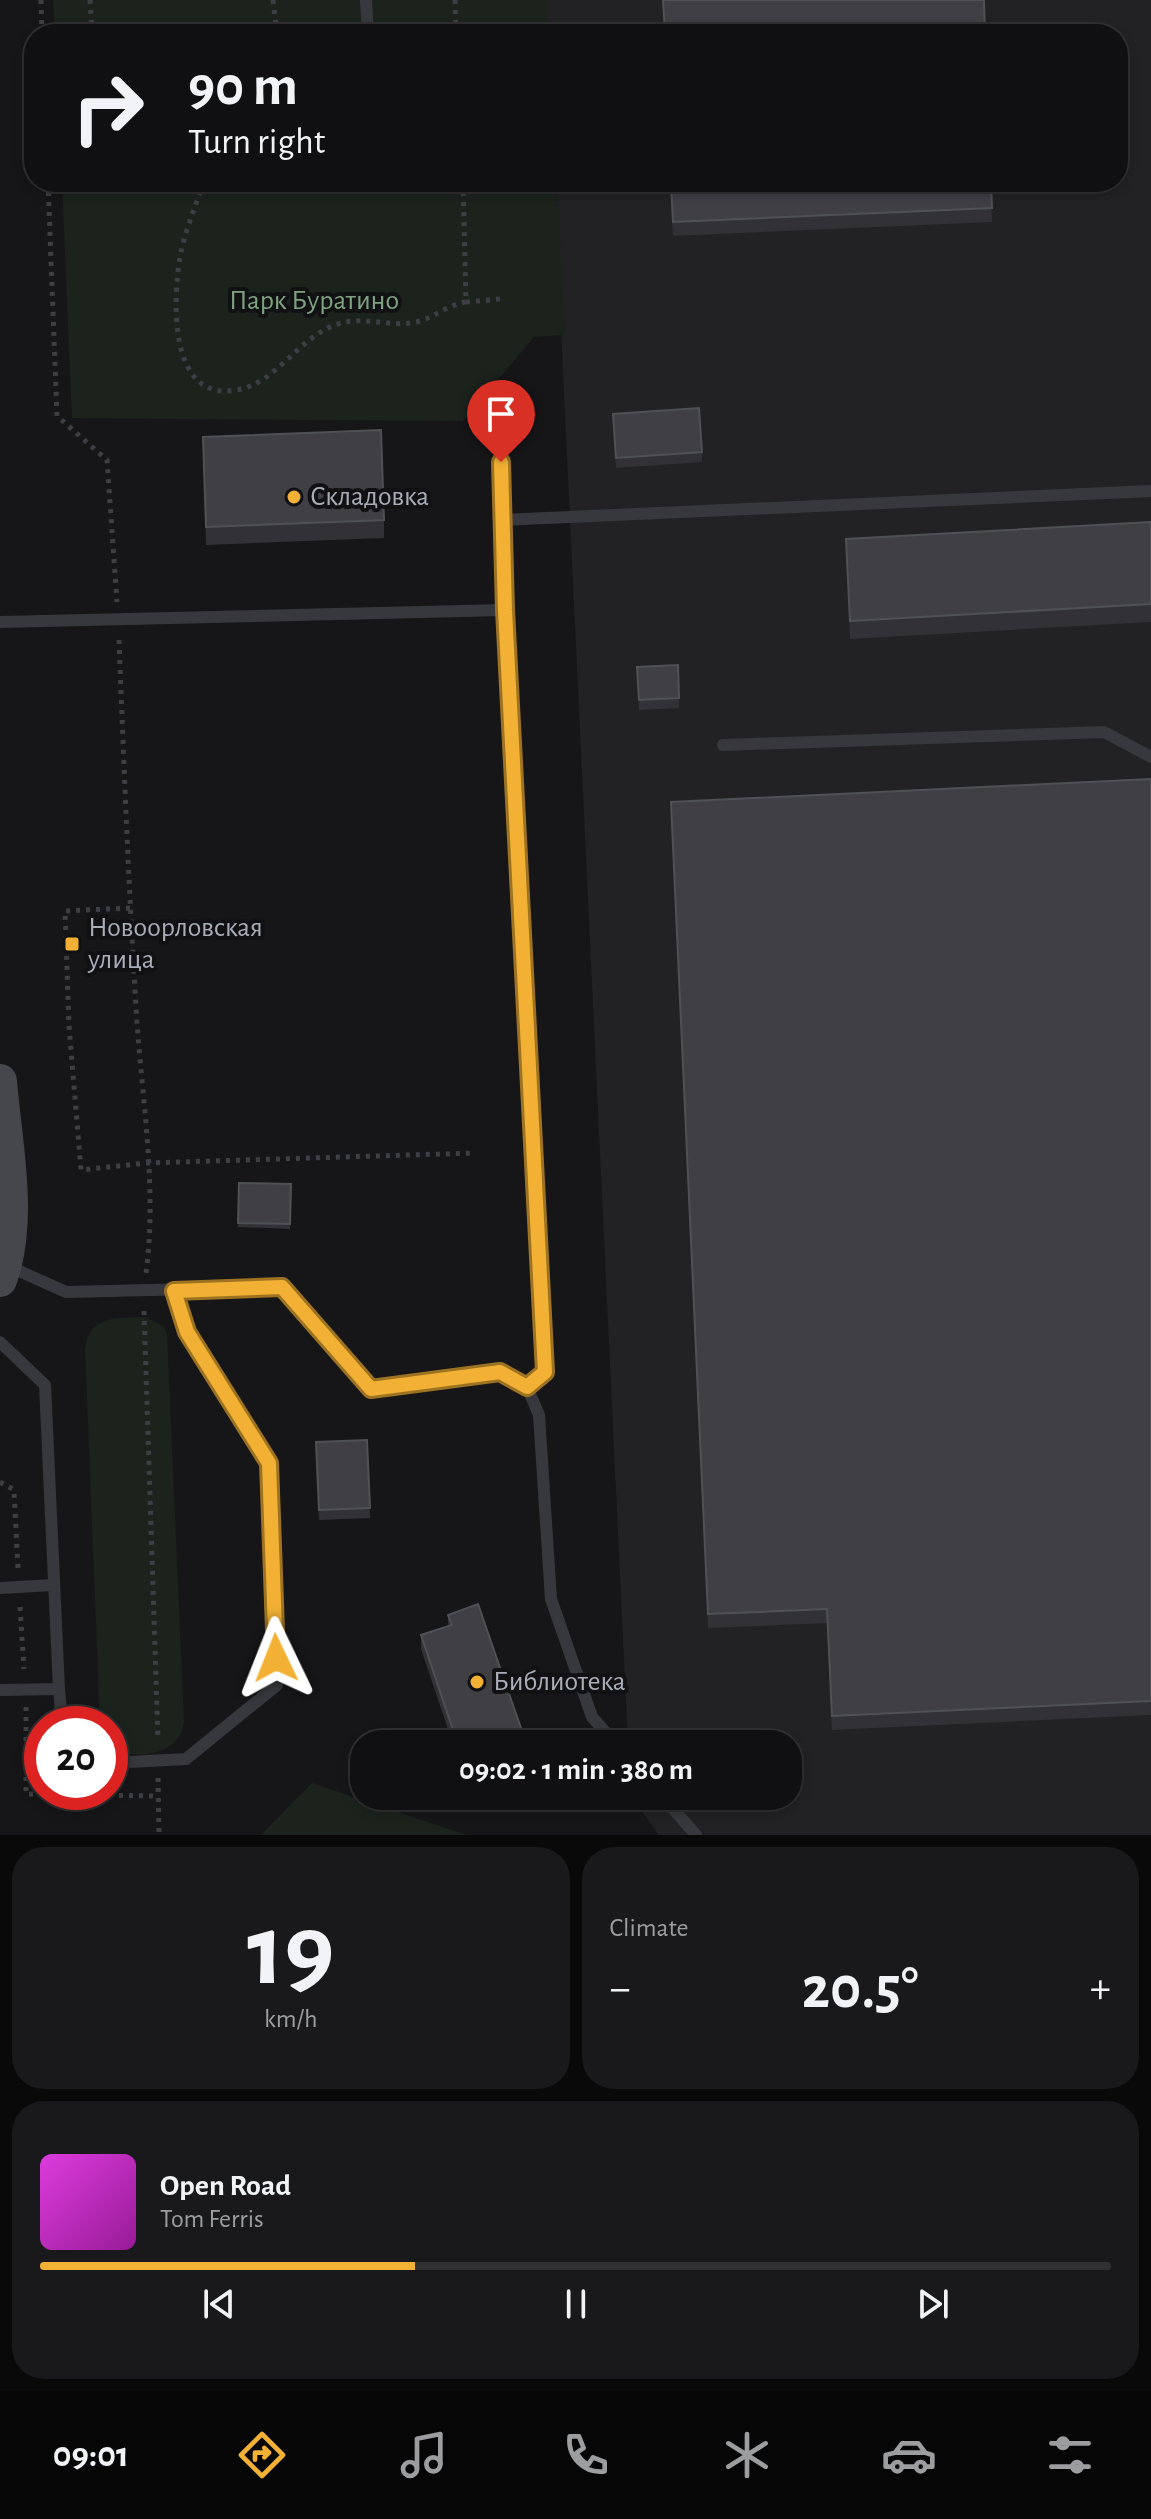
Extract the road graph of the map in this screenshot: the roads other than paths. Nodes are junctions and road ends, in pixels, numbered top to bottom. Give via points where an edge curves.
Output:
1 (366, 0) edge
2 (367, 24) edge
3 (500, 432) dead end
4 (1151, 491) edge
5 (502, 520) junction
6 (505, 610) junction
7 (0, 622) edge
8 (723, 745) dead end
9 (1151, 757) edge
10 (0, 1081) edge
11 (3, 1272) edge
12 (174, 1291) junction
13 (0, 1342) edge
14 (527, 1387) junction
15 (53, 1585) junction
16 (0, 1588) edge
17 (59, 1689) junction
18 (0, 1690) edge
19 (60, 1706) edge
20 (604, 1730) edge
21 (128, 1763) edge
22 (674, 1810) edge
23 (696, 1835) edge

1 - 2 lane
3 - 5 lane
4 - 5 lane
5 - 6 lane
6 - 7 lane
6 - 14 lane via 545,1372
8 - 9 lane via 1104,732
10 - 11 street via 9,1209
11 - 12 lane via 66,1292
12 - 14 lane via 282,1287 371,1389 500,1372
12 - 21 lane via 187,1332 269,1463 277,1685 186,1759
13 - 15 lane via 45,1385
14 - 20 lane via 539,1415 551,1599 592,1717
15 - 16 lane
15 - 17 lane
17 - 18 lane
17 - 19 lane
22 - 23 lane

